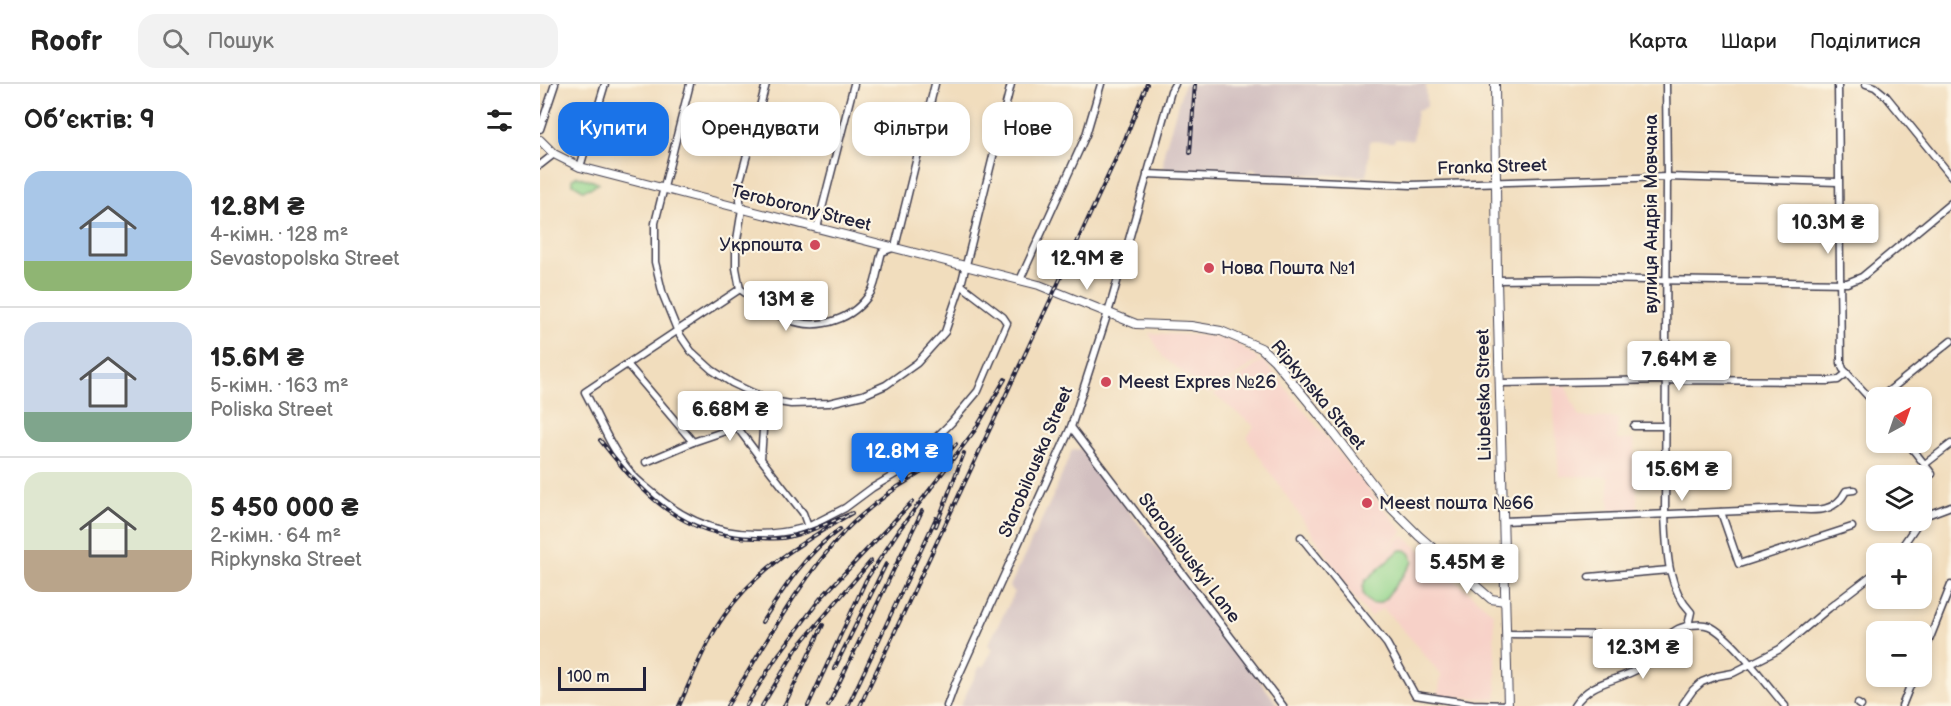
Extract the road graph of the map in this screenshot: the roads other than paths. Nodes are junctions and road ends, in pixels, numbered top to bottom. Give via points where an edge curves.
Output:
1 (555, 84) edge
2 (605, 84) edge
3 (690, 84) edge
4 (766, 84) edge
5 (854, 84) edge
6 (935, 84) edge
7 (1011, 84) edge
8 (1101, 84) edge
9 (1175, 84) edge
10 (1495, 84) edge
11 (1666, 84) edge
12 (1838, 84) edge
13 (1866, 84) edge
14 (1876, 86) edge
15 (540, 129) edge
16 (540, 140) edge
17 (554, 153) junction
18 (541, 164) edge
19 (580, 167) junction
20 (1147, 174) junction
21 (1951, 176) edge
22 (1667, 177) junction
23 (1838, 182) junction
24 (1495, 183) junction
25 (663, 188) junction
26 (1951, 203) edge
27 (742, 209) junction
28 (817, 228) junction
29 (895, 247) junction
30 (966, 265) junction
31 (1666, 279) junction
32 (1020, 280) junction
33 (1497, 280) junction
34 (1840, 284) junction
35 (961, 285) junction
36 (740, 289) junction
37 (1060, 292) joint
38 (1108, 314) junction
39 (678, 332) junction
40 (1951, 341) edge
41 (627, 364) junction
42 (1847, 373) junction
43 (1665, 380) junction
44 (1500, 383) junction
45 (1894, 387) edge
46 (1866, 391) edge
47 (772, 401) junction
48 (1634, 426) dead end
49 (1665, 426) junction
50 (1071, 427) junction
51 (693, 442) junction
52 (1951, 444) edge
53 (1916, 453) edge
54 (761, 459) junction
55 (646, 462) dead end
56 (1925, 464) joint
57 (1854, 490) dead end
58 (1951, 506) edge
59 (1722, 512) junction
60 (1932, 513) edge
61 (1665, 515) junction
62 (1503, 521) junction
63 (808, 527) junction
64 (1852, 527) dead end
65 (1301, 537) dead end
66 (1668, 570) junction
67 (1589, 577) dead end
68 (1866, 580) edge
69 (1951, 585) edge
70 (1505, 601) junction
71 (1689, 623) junction
72 (1932, 633) edge
73 (1506, 634) junction
74 (1629, 635) dead end
75 (1751, 664) junction
76 (1910, 687) edge
77 (1683, 704) dead end
78 (1470, 705) edge
79 (947, 706) edge
80 (1283, 706) edge
81 (1508, 706) edge
82 (1574, 706) edge
83 (1785, 706) edge
84 (1902, 706) edge

1 - 15 street
2 - 19 street
3 - 25 street
4 - 27 street via 741,179
5 - 28 street
6 - 29 street
7 - 30 street
8 - 32 street via 1086,135
9 - 20 street, Starobilouska Street
10 - 24 main road, Liubetska Street
11 - 22 street, вулиця Андрія Мовчана
12 - 23 street
13 - 14 street
14 - 21 street
16 - 17 main road, Teroborony Street
17 - 18 street
17 - 19 main road, Teroborony Street
19 - 25 main road, Teroborony Street
20 - 24 street, Franka Street via 1411,184
20 - 38 street, Starobilouska Street
22 - 23 street, Franka Street
22 - 24 street, Franka Street
22 - 31 street, вулиця Андрія Мовчана
23 - 34 street
24 - 33 main road, Liubetska Street
25 - 27 main road, Teroborony Street
25 - 39 street via 655,223 655,262
26 - 34 street via 1862,278
27 - 28 main road, Teroborony Street
27 - 36 street via 736,246
28 - 29 main road, Teroborony Street
29 - 30 main road, Teroborony Street
29 - 36 street via 882,252 872,291 852,315 829,322 804,325 786,319
30 - 32 main road, Teroborony Street
30 - 35 street
31 - 33 street
31 - 34 street
31 - 43 street, вулиця Андрія Мовчана
32 - 37 main road, Teroborony Street
33 - 44 main road, Liubetska Street
34 - 42 street via 1841,363
35 - 47 street via 945,332 916,363 886,385 829,403
35 - 63 street via 1007,323 978,391 904,469
36 - 39 street
37 - 38 main road, Ripkynska Street
38 - 50 street, Starobilouska Street
38 - 70 main road, Ripkynska Street via 1136,324 1221,331 1261,348 1404,523 1494,601
39 - 41 street
39 - 47 street via 712,370
40 - 45 street
41 - 51 street
41 - 63 street via 585,392 630,473 667,505 710,528 748,535
42 - 43 street via 1828,381
42 - 46 street
43 - 44 street
43 - 49 street, вулиця Андрія Мовчана
44 - 62 main road, Liubetska Street
47 - 54 street via 763,430
48 - 49 street
49 - 61 street, вулиця Андрія Мовчана
50 - 79 street, Starobilouska Street
50 - 80 street, Starobilouskyi Lane
51 - 54 street via 737,427
51 - 55 street
52 - 56 street
53 - 56 street
54 - 63 street via 802,513
57 - 59 street via 1846,491 1841,502 1823,510
58 - 60 street
59 - 61 street
59 - 64 street via 1739,564
61 - 62 street
61 - 66 street, вулиця Андрія Мовчана
62 - 70 main road, Liubetska Street
65 - 78 street via 1387,644 1415,695
66 - 67 street
66 - 71 street, вулиця Андрія Мовчана via 1684,606 1691,612
68 - 75 street via 1780,649
69 - 72 street
70 - 73 main road, Liubetska Street
71 - 75 street via 1710,626
71 - 82 street via 1669,635 1649,662 1599,684
73 - 74 street
73 - 81 main road, Liubetska Street
75 - 77 street via 1702,682
75 - 83 street
76 - 84 street
78 - 81 street

